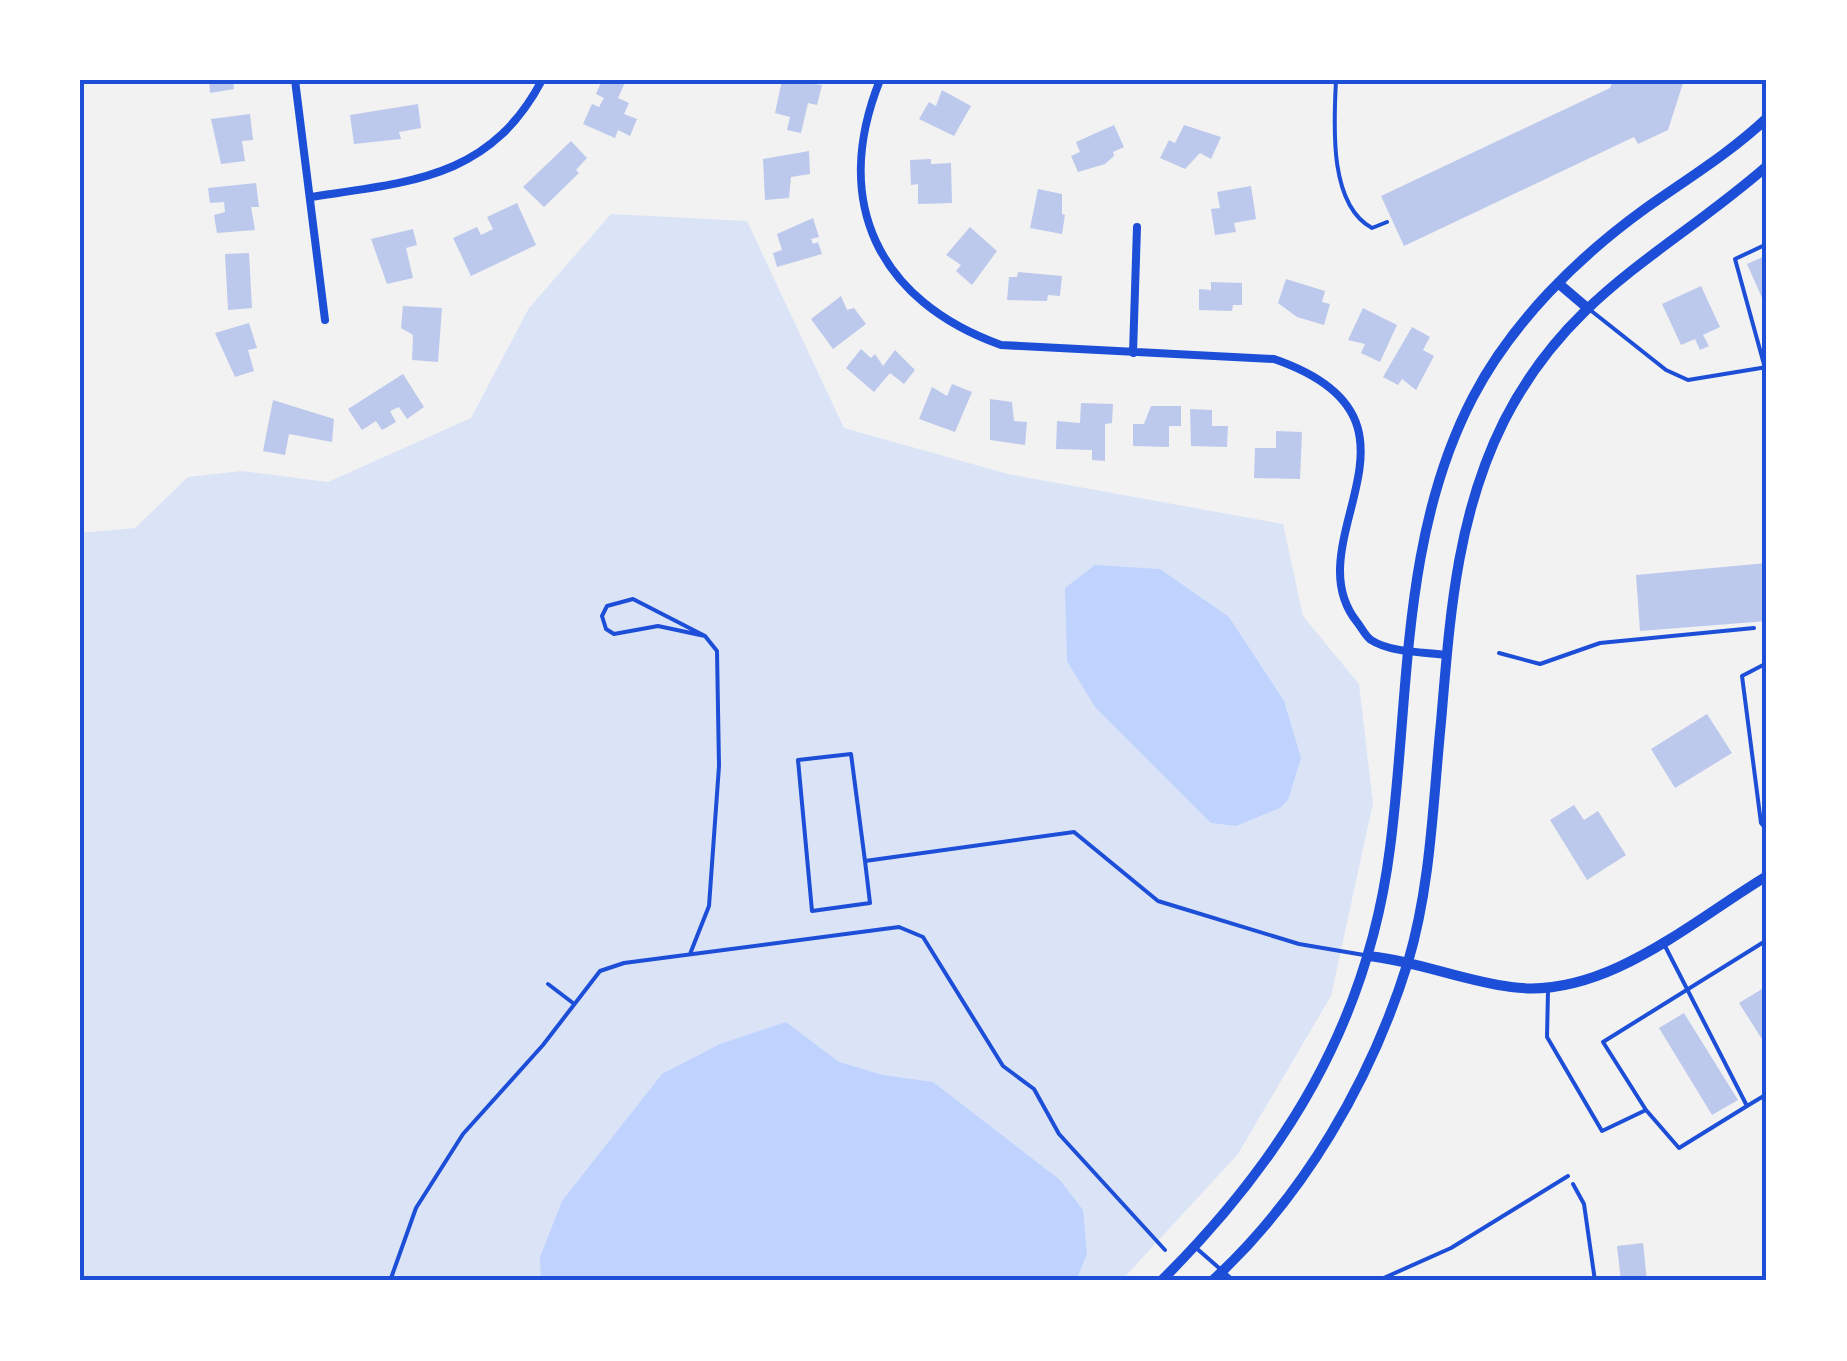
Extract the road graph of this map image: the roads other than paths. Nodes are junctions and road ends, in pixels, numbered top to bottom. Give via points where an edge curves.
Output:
1 (295, 80) edge
2 (542, 80) edge
3 (880, 80) edge
4 (1336, 80) edge
5 (1767, 118) edge
6 (1764, 171) edge
7 (310, 198) junction
8 (1387, 222) dead end
9 (1137, 227) dead end
10 (1767, 244) edge
11 (1558, 283) junction
12 (1585, 306) junction
13 (325, 320) dead end
14 (1133, 353) junction
15 (1766, 367) edge
16 (1754, 628) dead end
17 (1408, 651) junction
18 (1499, 654) dead end
19 (1447, 655) junction
20 (1767, 664) edge
21 (1767, 830) edge
22 (865, 861) junction
23 (1767, 876) edge
24 (1662, 940) junction
25 (1767, 940) edge
26 (1368, 956) junction
27 (1408, 960) junction
28 (1548, 986) junction
29 (1685, 992) junction
30 (1767, 1094) edge
31 (1748, 1106) junction
32 (1646, 1110) junction
33 (1568, 1176) road end
34 (1194, 1247) junction
35 (1224, 1270) junction
36 (1161, 1281) edge
37 (1212, 1281) edge
38 (1234, 1281) edge
39 (1376, 1281) edge

1 - 7 street
2 - 7 street via 522,118 472,160 422,181
3 - 14 street via 864,120 858,172 866,220 888,266 921,304 958,330 1001,345
4 - 8 lane via 1337,168 1359,221 1372,228
5 - 11 street
6 - 12 street
7 - 13 street
9 - 14 street
10 - 15 lane via 1736,259
11 - 12 street
11 - 17 street via 1474,395 1439,473
12 - 15 lane via 1688,380
12 - 19 street via 1505,418 1475,485 1455,563
14 - 17 street via 1274,359 1306,370 1333,390 1356,425 1364,462 1339,570 1342,604 1372,640
16 - 18 lane via 1600,643 1540,664
17 - 19 street
17 - 26 street via 1390,851
19 - 27 street via 1428,857
20 - 21 lane via 1742,676
22 - 22 lane via 850,754 798,760 812,911 870,903
22 - 26 lane via 1074,832 1158,901 1299,944
23 - 24 street
24 - 28 street via 1575,985
24 - 29 lane
25 - 29 lane
26 - 27 street
26 - 34 street via 1340,1034 1300,1112 1256,1178
27 - 28 street via 1512,988
27 - 35 street via 1332,1134 1284,1204
28 - 32 lane via 1547,1037 1602,1131
29 - 31 lane
29 - 32 lane via 1604,1042
30 - 31 lane
31 - 32 lane via 1679,1148
33 - 39 lane via 1451,1248
34 - 35 lane
34 - 36 street
35 - 37 street
35 - 38 lane

